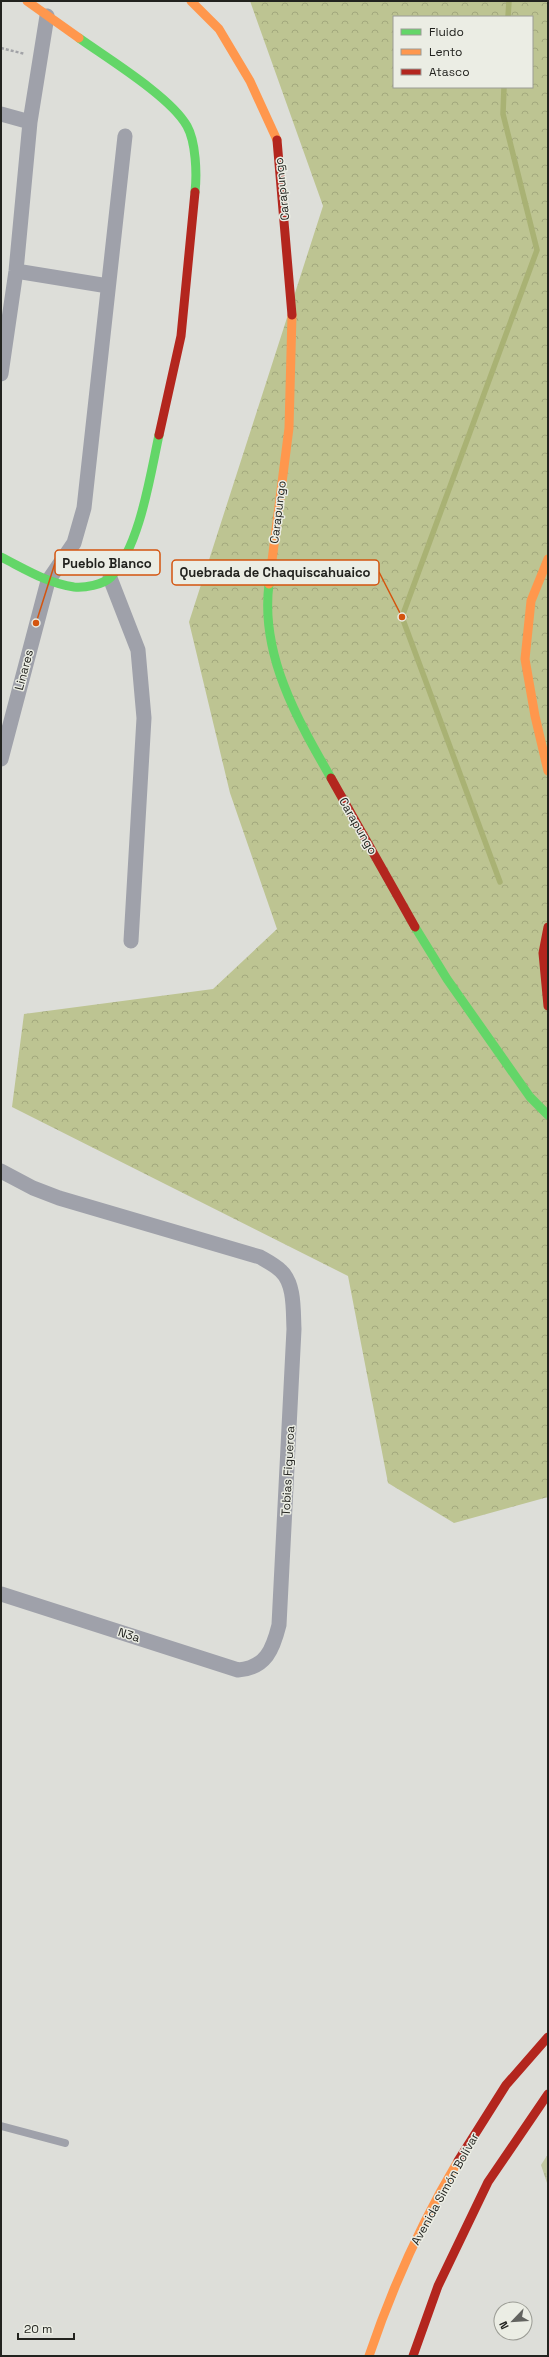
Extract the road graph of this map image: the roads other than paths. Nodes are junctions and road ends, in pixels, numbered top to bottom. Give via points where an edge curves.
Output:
1 (27, 1) edge
2 (192, 1) edge
3 (47, 16) junction
4 (1, 114) edge
5 (30, 122) junction
6 (125, 136) dead end
7 (16, 271) junction
8 (108, 286) junction
9 (1, 374) edge
10 (1, 557) edge
11 (548, 559) edge
12 (110, 578) junction
13 (48, 581) junction
14 (1, 759) edge
15 (548, 771) edge
16 (548, 927) edge
17 (131, 941) dead end
18 (548, 1006) edge
19 (548, 1115) edge
20 (1, 1171) edge
21 (1, 1594) edge
22 (258, 1665) joint
23 (548, 2037) edge
24 (548, 2094) edge
25 (1, 2126) edge
26 (65, 2143) dead end
27 (370, 2356) edge
28 (413, 2356) edge

1 - 3 main road
2 - 19 main road, Carapungo via 219,29 250,81 277,138 293,324 289,428 267,598 270,640 280,679 325,768 447,979 530,1097
3 - 5 street
3 - 12 main road via 164,99 187,126 194,153 196,180 181,336 148,487 129,550
4 - 5 street
5 - 7 street
6 - 8 street, Linares
7 - 8 street
7 - 9 street
8 - 13 street, Linares via 84,508 74,543
10 - 13 main road
11 - 15 main road via 531,601 525,659
12 - 13 main road via 94,585 75,587
12 - 17 street via 138,650 144,718
13 - 14 street, Linares
16 - 18 main road via 543,953
20 - 22 street, Tobias Figueroa via 59,1198 260,1257 282,1271 293,1298 294,1329 285,1532 279,1625 270,1654
21 - 22 street, N3a via 238,1670
23 - 27 main road, Avenida Simón Bolívar via 507,2084 456,2165 400,2274
24 - 28 main road via 488,2182 438,2286
25 - 26 lane

